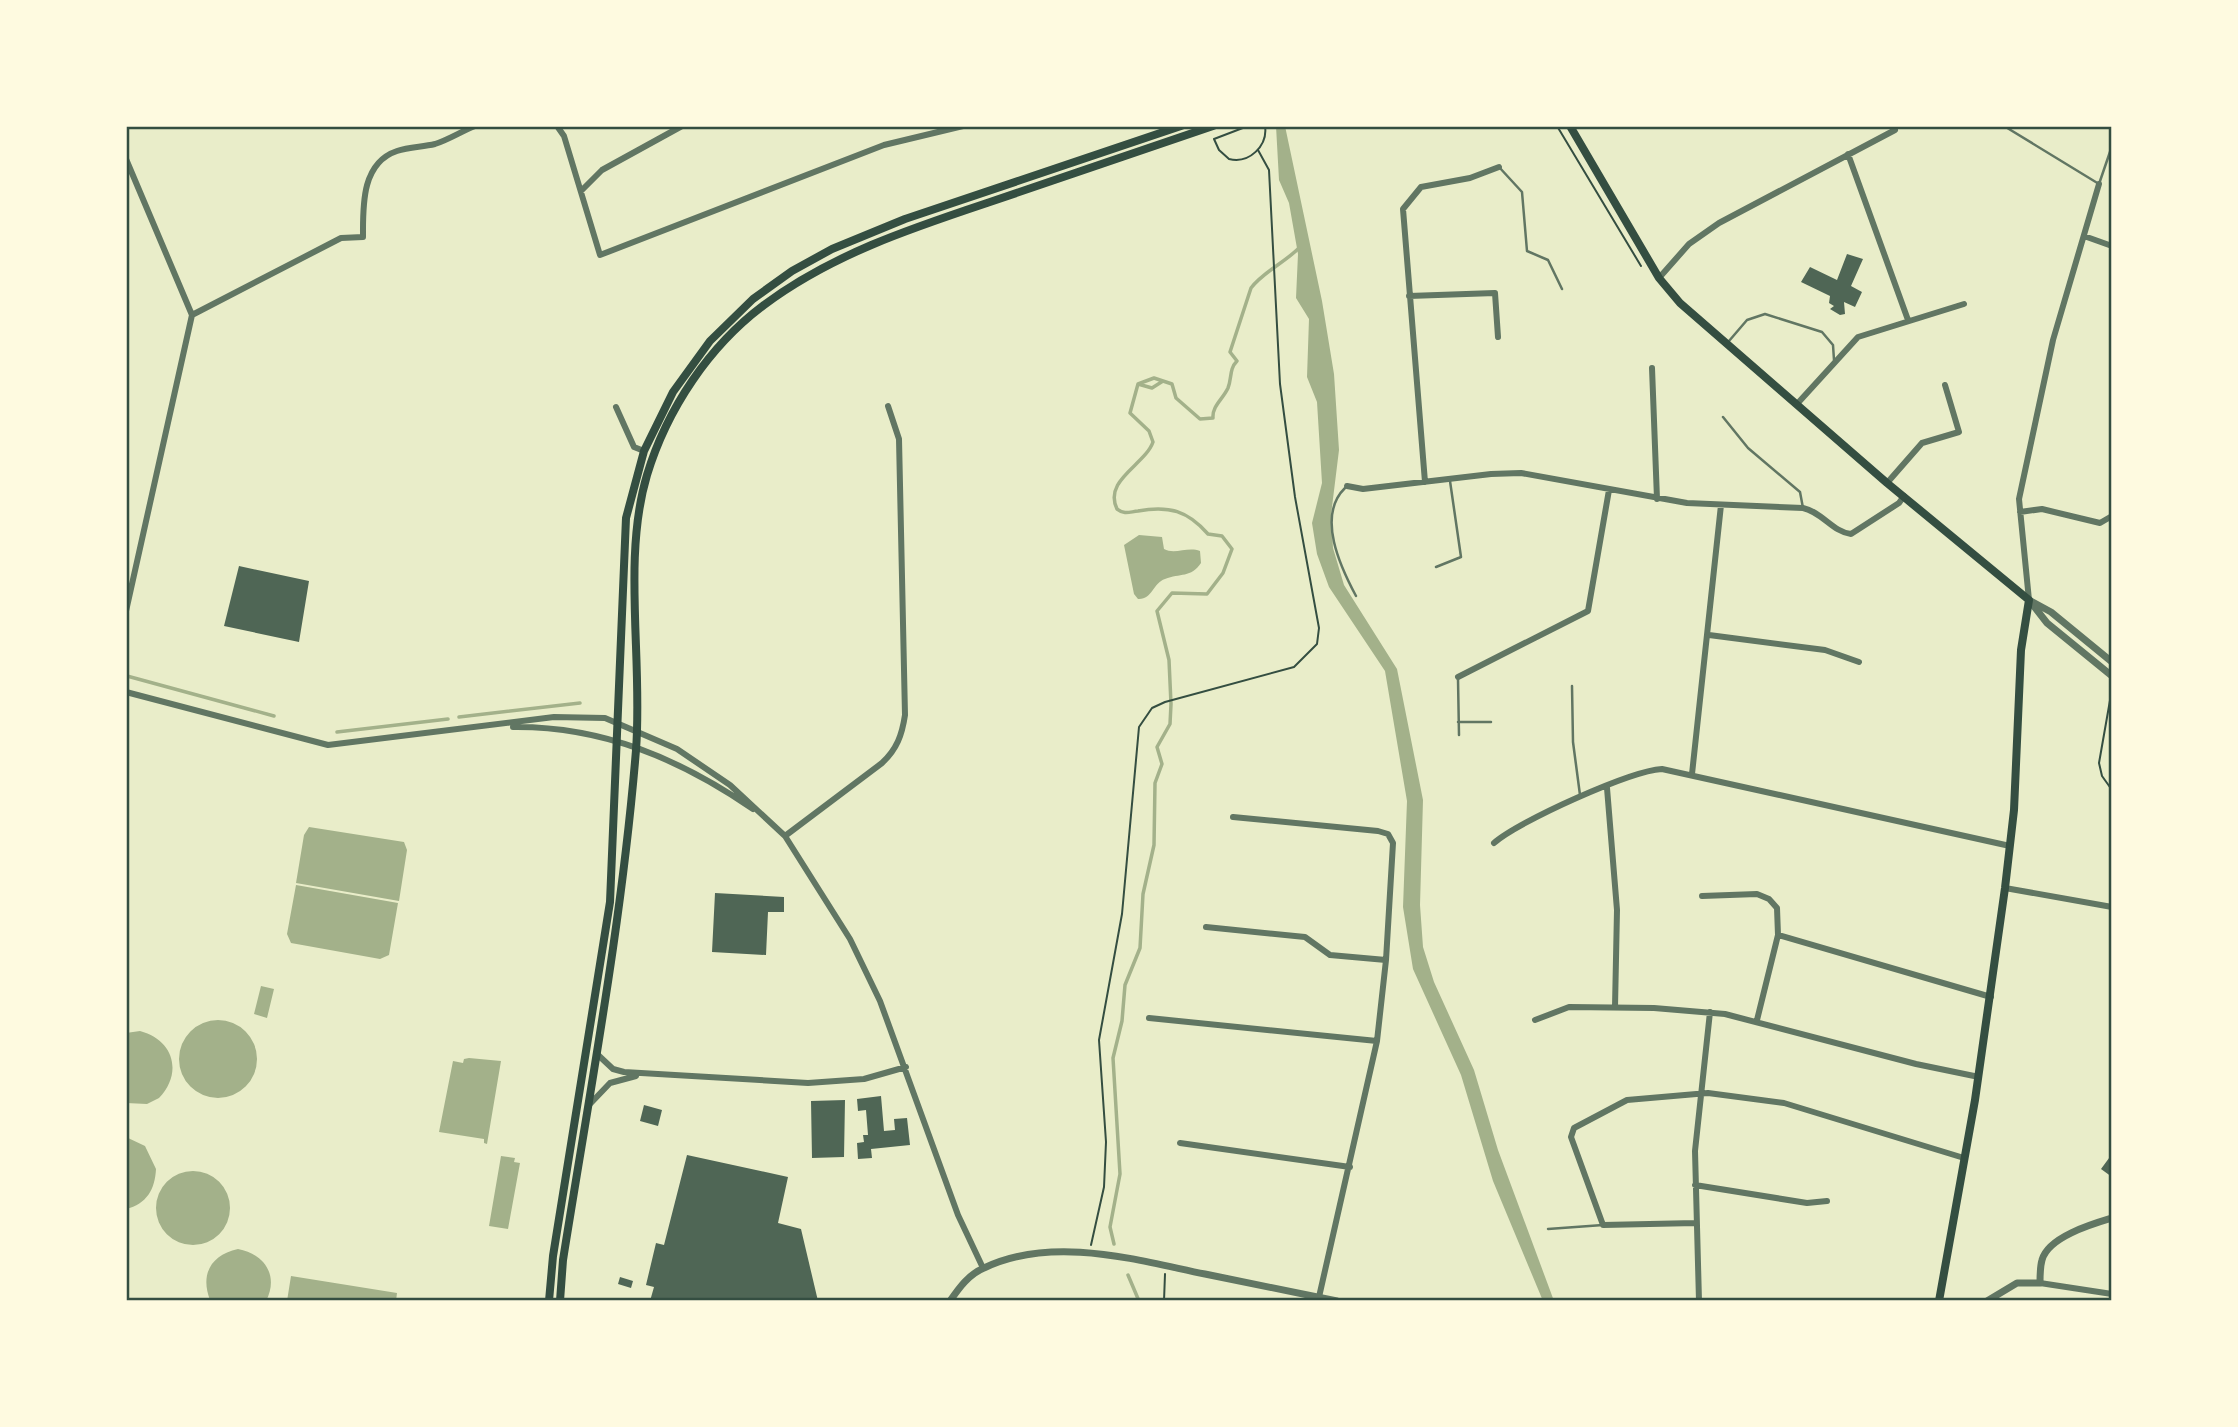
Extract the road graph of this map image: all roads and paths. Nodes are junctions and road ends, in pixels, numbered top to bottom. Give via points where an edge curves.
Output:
1 (475, 126) edge
2 (557, 126) edge
3 (682, 126) edge
4 (963, 126) edge
5 (1181, 126) edge
6 (1213, 126) edge
7 (1248, 126) edge
8 (1265, 126) edge
9 (1557, 126) edge
10 (1570, 126) edge
11 (2004, 126) edge
12 (1895, 130) dead end
13 (2112, 146) edge
14 (1258, 150) junction
15 (1848, 154) junction
16 (126, 159) edge
17 (1499, 167) joint
18 (2099, 184) junction
19 (581, 191) junction
20 (2084, 236) junction
21 (2112, 246) edge
22 (1643, 270) dead end
23 (1659, 278) junction
24 (1562, 289) dead end
25 (1409, 296) junction
26 (1964, 304) dead end
27 (192, 315) junction
28 (1908, 320) junction
29 (1498, 337) dead end
30 (1727, 343) junction
31 (1831, 365) junction
32 (1652, 368) dead end
33 (1945, 385) dead end
34 (1797, 404) junction
35 (888, 406) dead end
36 (616, 407) dead end
37 (1723, 417) dead end
38 (644, 451) junction
39 (1449, 479) junction
40 (1425, 482) junction
41 (1887, 483) junction
42 (1347, 486) joint
43 (1609, 490) junction
44 (1904, 496) junction
45 (1657, 499) junction
46 (1721, 505) junction
47 (1802, 508) junction
48 (2020, 512) junction
49 (2112, 516) edge
50 (1436, 567) dead end
51 (1356, 596) dead end
52 (2029, 600) junction
53 (126, 611) edge
54 (1709, 635) junction
55 (1859, 662) dead end
56 (2112, 662) edge
57 (2112, 676) edge
58 (1458, 677) joint
59 (1572, 686) dead end
60 (2112, 689) edge
61 (126, 692) edge
62 (620, 722) junction
63 (1458, 722) junction
64 (1491, 722) dead end
65 (491, 727) junction
66 (637, 732) junction
67 (1459, 735) dead end
68 (618, 740) junction
69 (636, 748) junction
70 (1692, 774) junction
71 (1606, 788) junction
72 (2112, 790) edge
73 (1580, 798) junction
74 (1233, 817) dead end
75 (772, 822) junction
76 (785, 836) junction
77 (1494, 843) dead end
78 (2010, 846) junction
79 (2005, 888) junction
80 (1702, 896) dead end
81 (2112, 907) edge
82 (1206, 927) dead end
83 (1777, 935) junction
84 (1386, 960) junction
85 (1991, 997) junction
86 (1615, 1007) junction
87 (1710, 1012) junction
88 (1149, 1018) dead end
89 (1535, 1020) dead end
90 (1757, 1020) junction
91 (1377, 1041) junction
92 (597, 1054) junction
93 (906, 1067) junction
94 (644, 1074) junction
95 (1979, 1077) junction
96 (1699, 1094) junction
97 (589, 1105) junction
98 (1180, 1143) dead end
99 (1964, 1158) junction
100 (1350, 1167) junction
101 (1696, 1185) junction
102 (1827, 1201) dead end
103 (2112, 1219) edge
104 (1696, 1223) junction
105 (1603, 1225) junction
106 (1548, 1229) dead end
107 (1089, 1253) junction
108 (1166, 1266) junction
109 (983, 1268) junction
110 (2040, 1283) junction
111 (2112, 1294) edge
112 (1319, 1297) junction
113 (549, 1301) edge
114 (560, 1301) edge
115 (950, 1301) edge
116 (1164, 1301) edge
117 (1337, 1301) edge
118 (1699, 1301) edge
119 (1939, 1301) edge
120 (1987, 1301) edge

1 - 27 street via 384,158 363,195 363,237 341,238
2 - 19 street
3 - 19 street via 601,170
4 - 19 street via 884,145 600,255
5 - 38 main road via 905,219 792,271 753,299 710,341 673,392
6 - 66 main road via 920,225 838,259 760,307 719,346 668,423 641,499 634,563
7 - 14 path via 1214,139 1229,159 1243,159
8 - 14 path via 1266,137
9 - 22 path
10 - 23 main road
11 - 18 lane
12 - 15 street
13 - 18 lane
14 - 107 path via 1269,170 1280,384 1319,628 1317,644 1294,667 1177,698 1145,715 1136,740 1122,914 1099,1040 1106,1142
15 - 23 street via 1706,231
15 - 28 street
16 - 27 street
17 - 24 lane via 1522,192 1527,251 1548,260
17 - 25 street via 1478,177 1421,187 1408,200 1402,223
18 - 20 street
20 - 21 street
20 - 48 street via 2050,354
23 - 30 main road
25 - 29 street via 1495,293
25 - 40 street
26 - 28 street
27 - 53 street
28 - 31 street via 1858,337
30 - 31 lane via 1747,320 1765,314 1826,335 1835,350
30 - 34 main road
31 - 34 street
32 - 45 street
33 - 41 street via 1959,432 1922,443
34 - 41 main road
35 - 76 street via 899,439 903,730 892,754 882,763
36 - 38 street via 634,447
37 - 47 lane via 1748,448 1800,492
38 - 62 main road via 624,537
39 - 40 street
39 - 43 street via 1521,473
39 - 50 lane via 1461,557
40 - 42 street via 1363,489
41 - 44 main road
42 - 51 lane via 1338,497 1333,529 1339,560
43 - 45 street
43 - 58 street via 1588,611
44 - 47 street via 1851,534
44 - 52 main road
45 - 46 street
46 - 47 street
46 - 54 street
48 - 49 street via 2042,509 2100,523
48 - 52 street
52 - 56 street via 2051,612
52 - 57 street via 2047,624
52 - 78 main road via 2021,650
54 - 55 street via 1825,650
54 - 70 street
58 - 63 lane
59 - 73 lane
60 - 72 path via 2099,763
61 - 65 street via 328,746
62 - 65 street via 554,718
62 - 66 street
62 - 68 main road
63 - 64 lane
63 - 67 lane
65 - 68 street via 551,727
66 - 69 main road
66 - 75 street via 677,749
68 - 69 street
68 - 113 main road via 610,902
69 - 75 street via 728,792
69 - 92 main road via 621,903
70 - 71 street via 1655,769
70 - 78 street
71 - 73 street
71 - 86 street via 1617,909
73 - 77 street via 1523,822
74 - 84 street via 1388,834 1393,842
75 - 76 street
76 - 93 street via 850,939
78 - 79 main road
79 - 81 street
79 - 85 main road
80 - 83 street via 1764,896 1777,908
82 - 84 street via 1305,937 1330,955
83 - 85 street
83 - 90 street
84 - 91 street
85 - 95 main road
86 - 87 street
86 - 89 street via 1569,1007
87 - 90 street
87 - 96 street
88 - 91 street
90 - 95 street
91 - 100 street
92 - 94 street via 613,1069
92 - 97 main road
93 - 94 street via 864,1079 820,1083
93 - 109 street via 958,1215
94 - 97 street via 610,1083
95 - 99 main road
96 - 99 street via 1784,1103
96 - 101 street
96 - 105 street via 1627,1100 1572,1132
97 - 114 main road
98 - 100 street
99 - 119 main road
100 - 112 street
101 - 102 street via 1814,1203
101 - 104 street
103 - 110 street via 2079,1229 2047,1250
104 - 105 street
104 - 118 street
105 - 106 lane
107 - 108 street
107 - 109 street via 1021,1256
108 - 112 street
108 - 116 path
109 - 115 street
110 - 111 street
110 - 120 street via 2017,1283
112 - 117 street

